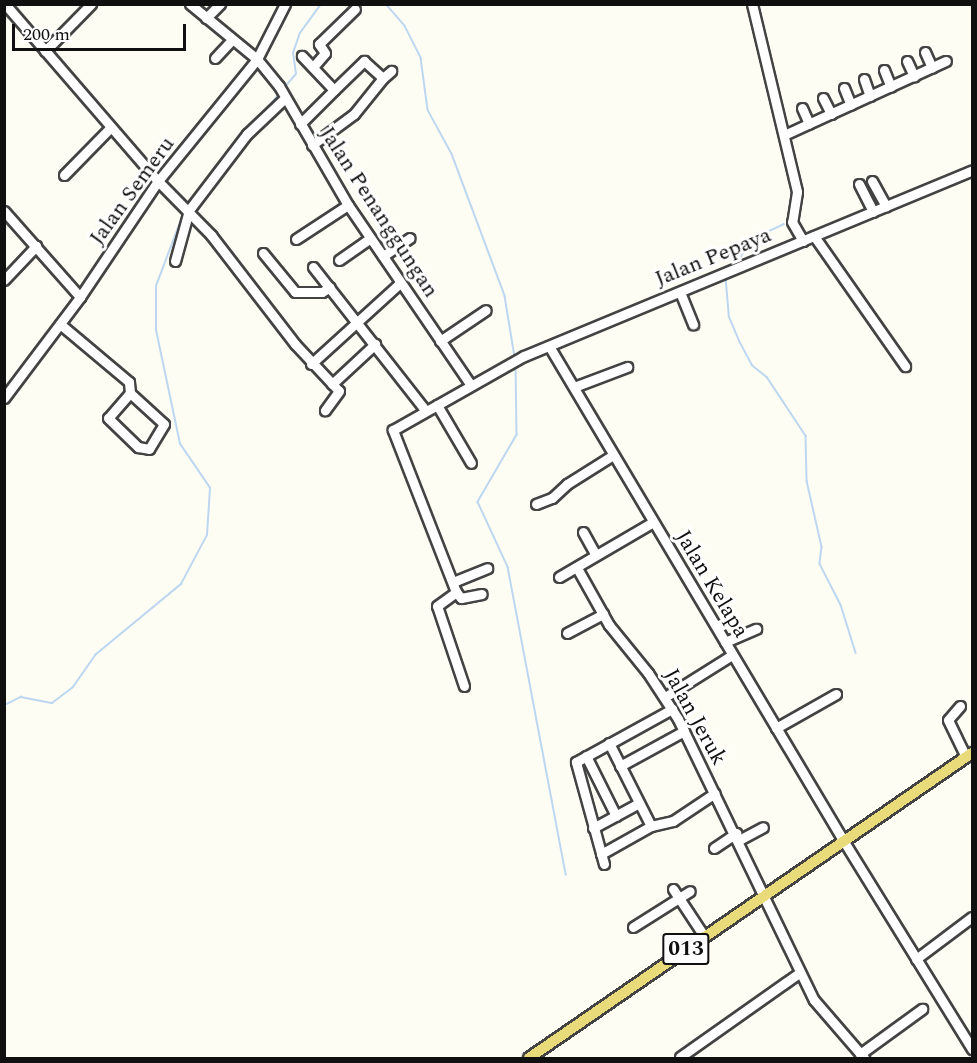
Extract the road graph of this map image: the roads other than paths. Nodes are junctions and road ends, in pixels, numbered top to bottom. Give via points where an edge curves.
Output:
1 (5, 4) edge
2 (91, 4) edge
3 (190, 4) edge
4 (220, 4) edge
5 (285, 4) edge
6 (752, 4) edge
7 (355, 9) dead end
8 (206, 18) junction
9 (232, 40) junction
10 (45, 51) junction
11 (925, 52) dead end
12 (303, 56) dead end
13 (215, 58) dead end
14 (257, 59) junction
15 (907, 61) dead end
16 (946, 61) dead end
17 (313, 67) junction
18 (932, 68) junction
19 (884, 70) dead end
20 (914, 76) junction
21 (864, 79) dead end
22 (891, 87) junction
23 (844, 88) dead end
24 (334, 90) junction
25 (285, 96) junction
26 (870, 96) junction
27 (823, 98) dead end
28 (851, 105) junction
29 (802, 108) dead end
30 (831, 114) junction
31 (300, 124) junction
32 (809, 124) junction
33 (111, 127) junction
34 (784, 135) junction
35 (312, 145) junction
36 (972, 170) edge
37 (64, 175) dead end
38 (158, 181) junction
39 (872, 182) dead end
40 (859, 184) dead end
41 (348, 205) junction
42 (886, 206) junction
43 (187, 208) junction
44 (4, 211) edge
45 (873, 212) junction
46 (814, 236) junction
47 (370, 238) junction
48 (410, 238) dead end
49 (296, 239) dead end
50 (803, 241) junction
51 (36, 246) junction
52 (264, 253) dead end
53 (382, 256) junction
54 (339, 260) dead end
55 (175, 261) dead end
56 (313, 267) dead end
57 (4, 280) edge
58 (400, 283) junction
59 (330, 287) junction
60 (680, 292) junction
61 (80, 297) junction
62 (486, 310) dead end
63 (357, 321) junction
64 (60, 324) junction
65 (693, 324) dead end
66 (440, 341) junction
67 (375, 344) junction
68 (549, 346) junction
69 (312, 364) junction
70 (905, 366) dead end
71 (627, 367) dead end
72 (332, 384) junction
73 (470, 384) junction
74 (574, 387) junction
75 (130, 393) junction
76 (4, 398) edge
77 (437, 405) junction
78 (325, 410) dead end
79 (426, 411) junction
80 (613, 455) junction
81 (471, 463) dead end
82 (536, 504) dead end
83 (653, 522) junction
84 (583, 532) dead end
85 (596, 555) junction
86 (487, 567) dead end
87 (577, 568) junction
88 (559, 577) dead end
89 (453, 582) junction
90 (456, 592) junction
91 (482, 594) dead end
92 (603, 615) junction
93 (756, 629) dead end
94 (567, 633) dead end
95 (724, 642) junction
96 (732, 655) junction
97 (464, 686) dead end
98 (836, 694) dead end
99 (665, 697) junction
100 (960, 706) dead end
101 (672, 709) junction
102 (776, 728) junction
103 (684, 731) junction
104 (609, 743) junction
105 (969, 755) edge
106 (586, 756) junction
107 (620, 766) junction
108 (715, 793) junction
109 (639, 803) junction
110 (616, 816) junction
111 (651, 826) junction
112 (763, 827) dead end
113 (593, 828) junction
114 (737, 837) junction
115 (843, 840) junction
116 (714, 848) dead end
117 (601, 854) junction
118 (604, 864) dead end
119 (673, 889) dead end
120 (690, 891) dead end
121 (764, 895) junction
122 (679, 898) junction
123 (972, 917) edge
124 (633, 927) dead end
125 (704, 936) junction
126 (914, 955) junction
127 (799, 973) junction
128 (922, 1009) dead end
129 (972, 1049) edge
130 (862, 1056) edge
131 (680, 1057) edge
132 (529, 1059) edge

1 - 10 street
2 - 10 street
3 - 8 street, Jalan Penanggungan
4 - 8 street
5 - 14 street, Jalan Semeru
6 - 34 street
7 - 17 street via 319,44 326,53
8 - 9 street, Jalan Penanggungan
9 - 13 street
9 - 14 street, Jalan Penanggungan
10 - 33 street
11 - 18 street
12 - 17 street
14 - 25 street, Jalan Penanggungan
14 - 38 street, Jalan Semeru
15 - 20 street
16 - 18 street
17 - 24 street
18 - 20 street
19 - 22 street
20 - 22 street
21 - 26 street
22 - 26 street
23 - 28 street
24 - 31 street
24 - 35 street via 366,61 387,74 354,114
25 - 31 street, Jalan Penanggungan
25 - 43 street via 247,134
26 - 28 street
27 - 30 street
28 - 30 street
29 - 32 street
30 - 32 street
31 - 35 street, Jalan Penanggungan
32 - 34 street
33 - 37 street
33 - 38 street
34 - 50 street via 797,194 792,222
35 - 41 street, Jalan Penanggungan
36 - 42 street, Jalan Pepaya via 947,175
38 - 43 street
38 - 61 street, Jalan Semeru
39 - 42 street
40 - 45 street
41 - 47 street, Jalan Penanggungan
41 - 49 street
42 - 45 street, Jalan Pepaya
43 - 55 street
43 - 69 street
44 - 51 street
45 - 46 street, Jalan Pepaya
46 - 50 street, Jalan Pepaya
46 - 70 street
47 - 53 street, Jalan Penanggungan
47 - 54 street
48 - 53 street
50 - 60 street, Jalan Pepaya
51 - 57 street
51 - 61 street
52 - 59 street via 295,292 322,292
53 - 58 street, Jalan Penanggungan
56 - 59 street
58 - 63 street
58 - 66 street, Jalan Penanggungan
59 - 63 street
60 - 65 street
60 - 68 street, Jalan Pepaya
61 - 64 street, Jalan Semeru
62 - 66 street
63 - 67 street
63 - 69 street
64 - 75 street via 129,382
64 - 76 street, Jalan Semeru
66 - 73 street, Jalan Penanggungan
67 - 72 street
67 - 79 street
68 - 73 street, Jalan Pepaya
68 - 74 street, Jalan Kelapa
69 - 72 street
71 - 74 street
72 - 78 street via 340,394
73 - 77 street, Jalan Pepaya
74 - 80 street, Jalan Kelapa
75 - 75 street via 108,418 138,447 149,449 164,424
77 - 79 street, Jalan Pepaya
77 - 81 street
79 - 89 street, Jalan Pepaya via 392,432 430,517
80 - 82 street via 552,498
80 - 83 street, Jalan Kelapa
83 - 85 street
83 - 95 street, Jalan Kelapa
84 - 85 street
85 - 87 street
86 - 89 street
87 - 88 street
87 - 92 street, Jalan Jeruk
89 - 90 street
90 - 91 street via 461,598
90 - 97 street via 437,606
92 - 94 street
92 - 99 street, Jalan Jeruk
93 - 95 street
95 - 96 street, Jalan Kelapa
96 - 99 street
96 - 102 street, Jalan Kelapa
98 - 102 street
99 - 101 street, Jalan Jeruk
100 - 105 street via 948,720
101 - 103 street, Jalan Jeruk
101 - 104 street
102 - 115 street, Jalan Kelapa
103 - 107 street
103 - 108 street, Jalan Jeruk
104 - 106 street
104 - 107 street
105 - 115 main road, 013
106 - 110 street
106 - 113 street via 576,765
107 - 109 street
108 - 111 street via 673,821
108 - 114 street, Jalan Jeruk
109 - 110 street
109 - 111 street
110 - 113 street
111 - 117 street
112 - 114 street
113 - 117 street
114 - 116 street
114 - 121 street, Jalan Jeruk
115 - 121 main road, 013
115 - 126 street, Jalan Kelapa
117 - 118 street
119 - 122 street
120 - 122 street
121 - 125 main road, 013
121 - 127 street, Jalan Jeruk
122 - 124 street
122 - 125 street
123 - 126 street
125 - 132 main road, 013
126 - 129 street, Jalan Kelapa
127 - 130 street, Jalan Jeruk via 821,1011
127 - 131 street
128 - 130 street

